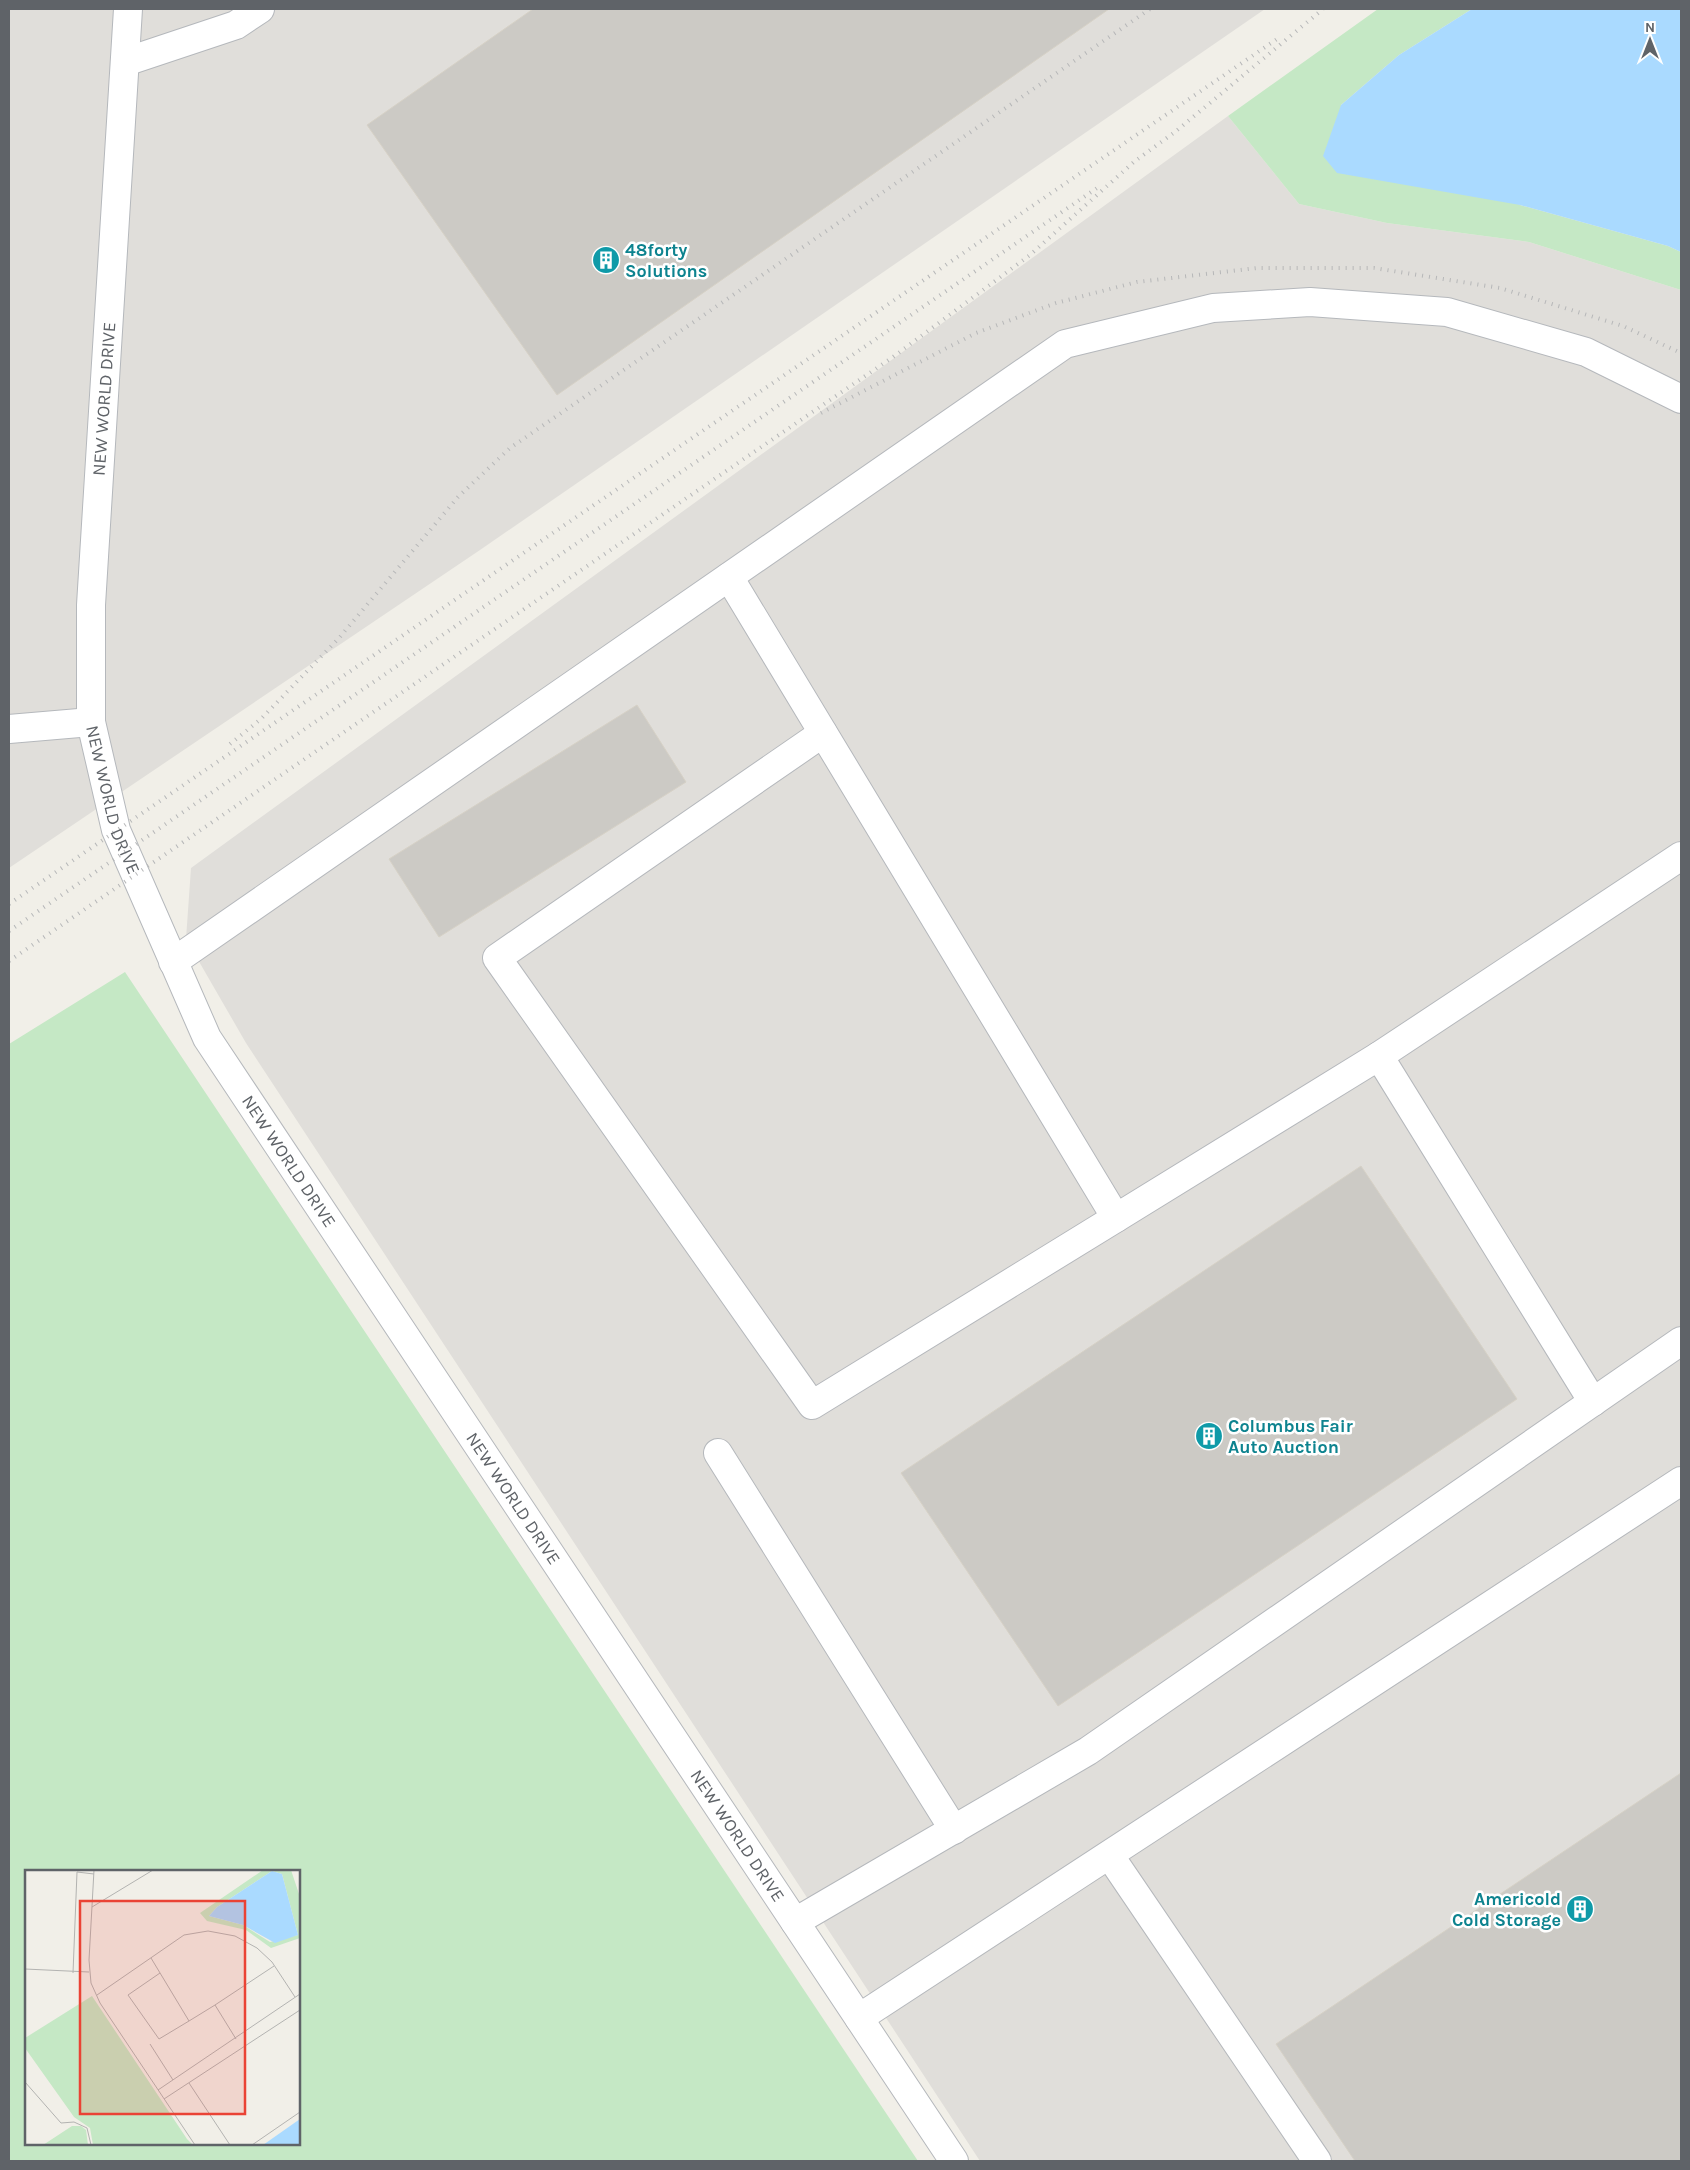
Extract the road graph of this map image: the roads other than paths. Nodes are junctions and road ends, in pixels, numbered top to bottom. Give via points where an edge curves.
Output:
1 (128, 9) edge
2 (260, 9) edge
3 (125, 62) junction
4 (1681, 399) edge
5 (729, 578) junction
6 (91, 722) junction
7 (9, 729) edge
8 (823, 733) junction
9 (1681, 856) edge
10 (173, 962) junction
11 (1379, 1056) junction
12 (1116, 1218) junction
13 (1681, 1341) edge
14 (1593, 1402) junction
15 (718, 1453) dead end
16 (1681, 1481) edge
17 (954, 1830) junction
18 (1110, 1856) junction
19 (794, 1922) junction
20 (859, 2018) junction
21 (954, 2161) edge
22 (1317, 2161) edge

1 - 3 street, NEW WORLD DRIVE
2 - 3 street via 236,25
3 - 6 street, NEW WORLD DRIVE via 92,595
4 - 5 street via 1586,352 1447,312 1310,302 1213,308 1065,344
5 - 8 street
5 - 10 street
6 - 7 street
6 - 10 street, NEW WORLD DRIVE via 116,830
8 - 12 street
8 - 12 street via 497,958 812,1405
9 - 11 street
10 - 19 street, NEW WORLD DRIVE via 207,1038
11 - 12 street
11 - 14 street
13 - 14 street
14 - 17 street via 1088,1751
15 - 17 street
16 - 18 street
17 - 19 street
18 - 20 street
18 - 22 street
19 - 20 street, NEW WORLD DRIVE
20 - 21 street, NEW WORLD DRIVE

